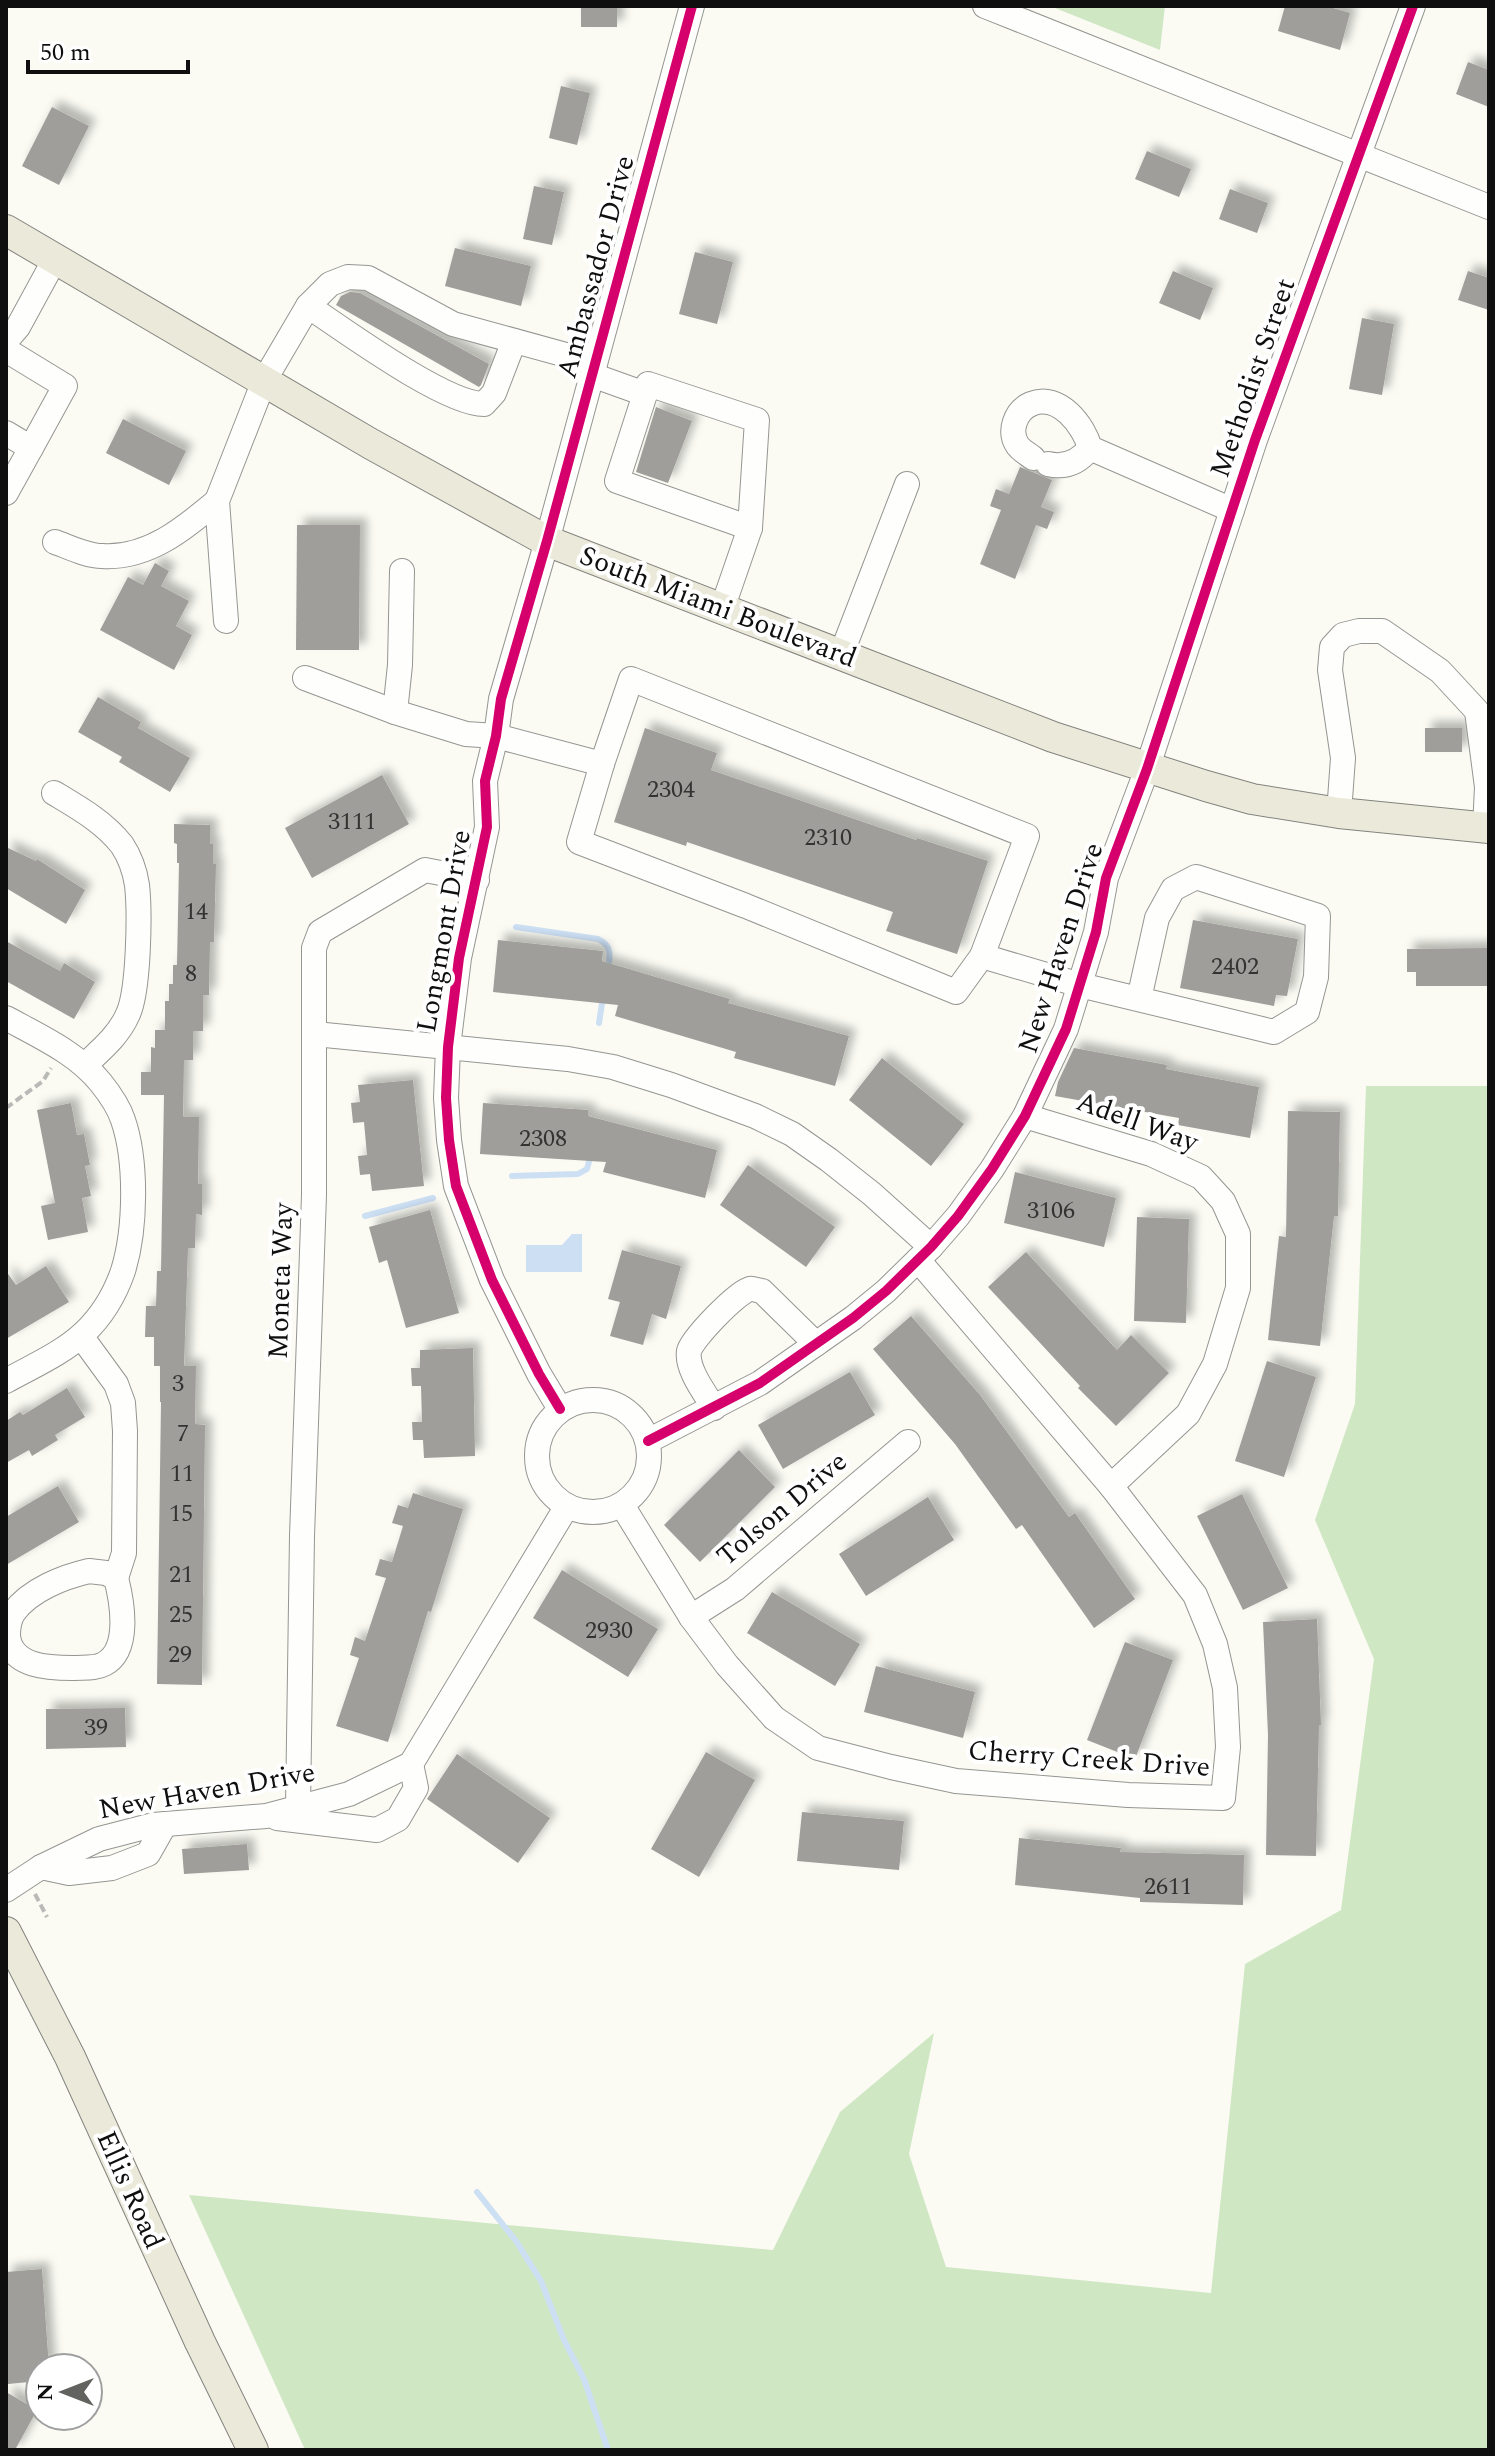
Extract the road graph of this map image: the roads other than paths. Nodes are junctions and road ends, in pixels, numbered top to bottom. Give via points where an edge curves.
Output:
1 (692, 6) edge
2 (985, 6) edge
3 (1413, 6) edge
4 (1360, 155) junction
5 (1489, 207) edge
6 (6, 230) edge
7 (55, 259) junction
8 (308, 306) junction
9 (6, 341) edge
10 (514, 341) junction
11 (6, 350) edge
12 (593, 369) junction
13 (264, 381) junction
14 (645, 394) junction
15 (6, 433) edge
16 (31, 448) junction
17 (1090, 448) junction
18 (907, 484) dead end
19 (6, 493) edge
20 (217, 501) junction
21 (1232, 510) junction
22 (750, 528) junction
23 (547, 541) junction
24 (55, 542) dead end
25 (402, 571) dead end
26 (722, 609) junction
27 (226, 621) dead end
28 (841, 655) junction
29 (305, 678) dead end
30 (395, 712) junction
31 (496, 736) junction
32 (602, 764) junction
33 (1147, 769) junction
34 (54, 793) dead end
35 (1339, 813) junction
36 (1487, 828) edge
37 (477, 880) junction
38 (982, 956) junction
39 (1080, 985) junction
40 (1139, 999) junction
41 (6, 1018) edge
42 (315, 1034) junction
43 (448, 1047) junction
44 (85, 1065) junction
45 (1025, 1116) junction
46 (924, 1254) junction
47 (81, 1336) junction
48 (816, 1344) junction
49 (6, 1381) edge
50 (714, 1408) junction
51 (560, 1409) junction
52 (648, 1441) junction
53 (908, 1442) dead end
54 (1111, 1486) junction
55 (622, 1505) junction
56 (567, 1506) junction
57 (116, 1578) junction
58 (691, 1617) junction
59 (411, 1764) junction
60 (298, 1807) junction
61 (266, 1816) junction
62 (6, 1890) edge
63 (6, 1932) edge
64 (253, 2450) edge

1 - 12 street, Ambassador Drive
2 - 4 street
3 - 4 street, Methodist Street
4 - 5 street
4 - 21 street, Methodist Street
6 - 7 main road, South Miami Boulevard
7 - 9 street
7 - 13 main road, South Miami Boulevard
8 - 10 street via 330,284 348,277 368,278 453,324
8 - 10 street via 396,364 473,404 484,404 494,393
8 - 13 street
10 - 12 street
11 - 16 street via 65,386
12 - 14 street
12 - 23 street, Ambassador Drive
13 - 20 street
13 - 23 main road, South Miami Boulevard
14 - 22 street via 617,481
14 - 22 street via 648,384 757,420
15 - 16 street
16 - 19 street
17 - 17 street via 1082,426 1044,402 1032,404 1014,422 1020,449 1041,461 1056,466 1075,462
17 - 21 street
18 - 28 street
20 - 24 street via 177,534 124,555 101,557
20 - 27 street
21 - 33 street, Methodist Street
22 - 26 street
23 - 26 main road, South Miami Boulevard
23 - 31 street, Longmont Drive via 501,699
25 - 30 street
26 - 28 main road, South Miami Boulevard
28 - 33 main road, South Miami Boulevard
29 - 30 street
30 - 31 street via 466,734
31 - 32 street
31 - 37 street, Longmont Drive via 485,781 487,827
32 - 38 street via 579,842 956,992
32 - 38 street via 631,679 1027,836
33 - 35 main road, South Miami Boulevard via 1252,799
33 - 39 street, New Haven Drive via 1106,878
34 - 44 street via 111,833 128,856 137,886 136,980 130,1011 113,1038
35 - 36 main road, South Miami Boulevard
35 - 36 street via 1343,758 1330,670 1332,647 1343,635 1382,631 1440,671 1477,711
37 - 42 street, Moneta Way via 425,870 320,932 314,948
37 - 43 street, Longmont Drive via 459,958
38 - 39 street
39 - 40 street
39 - 45 street, New Haven Drive via 1066,1029
40 - 40 street via 1274,1032 1307,1012 1316,977 1318,916 1196,877 1173,889 1157,918
41 - 44 street
42 - 43 street, Cherry Creek Drive
42 - 60 street, Moneta Way
43 - 46 street, Cherry Creek Drive via 613,1067 755,1116 792,1134 872,1194
43 - 51 street, Longmont Drive via 446,1098 456,1186 492,1280
44 - 47 street via 122,1117 130,1147 131,1218 123,1272 99,1316
45 - 46 street, New Haven Drive via 958,1216
45 - 54 street, Adell Way via 1151,1154 1201,1177 1223,1201 1238,1234 1238,1288 1215,1364 1188,1414
46 - 48 street, New Haven Drive via 886,1291
46 - 54 street, Cherry Creek Drive
47 - 49 street
47 - 57 street via 116,1384 123,1403 124,1553
48 - 50 street, New Haven Drive
48 - 50 street via 762,1291 750,1288 740,1294 694,1340 689,1352
50 - 52 street, New Haven Drive
51 - 52 street via 577,1401 612,1402 641,1424
51 - 56 street via 539,1440 537,1460 551,1495
52 - 55 street via 646,1478
53 - 58 street, Tolson Drive via 735,1589
54 - 58 street, Cherry Creek Drive via 1195,1595 1215,1644 1225,1688 1228,1747 1223,1798 956,1781 818,1748 774,1718
55 - 56 street via 604,1512
55 - 58 street, Cherry Creek Drive
56 - 59 street
57 - 57 street via 122,1631 105,1664 51,1668 16,1655 8,1627 24,1601 72,1575 89,1571
59 - 60 street, New Haven Drive via 349,1794
59 - 61 street via 416,1788 398,1819 377,1830
60 - 61 street, New Haven Drive
61 - 62 street, New Haven Drive via 153,1825 99,1839
63 - 64 main road, Ellis Road

